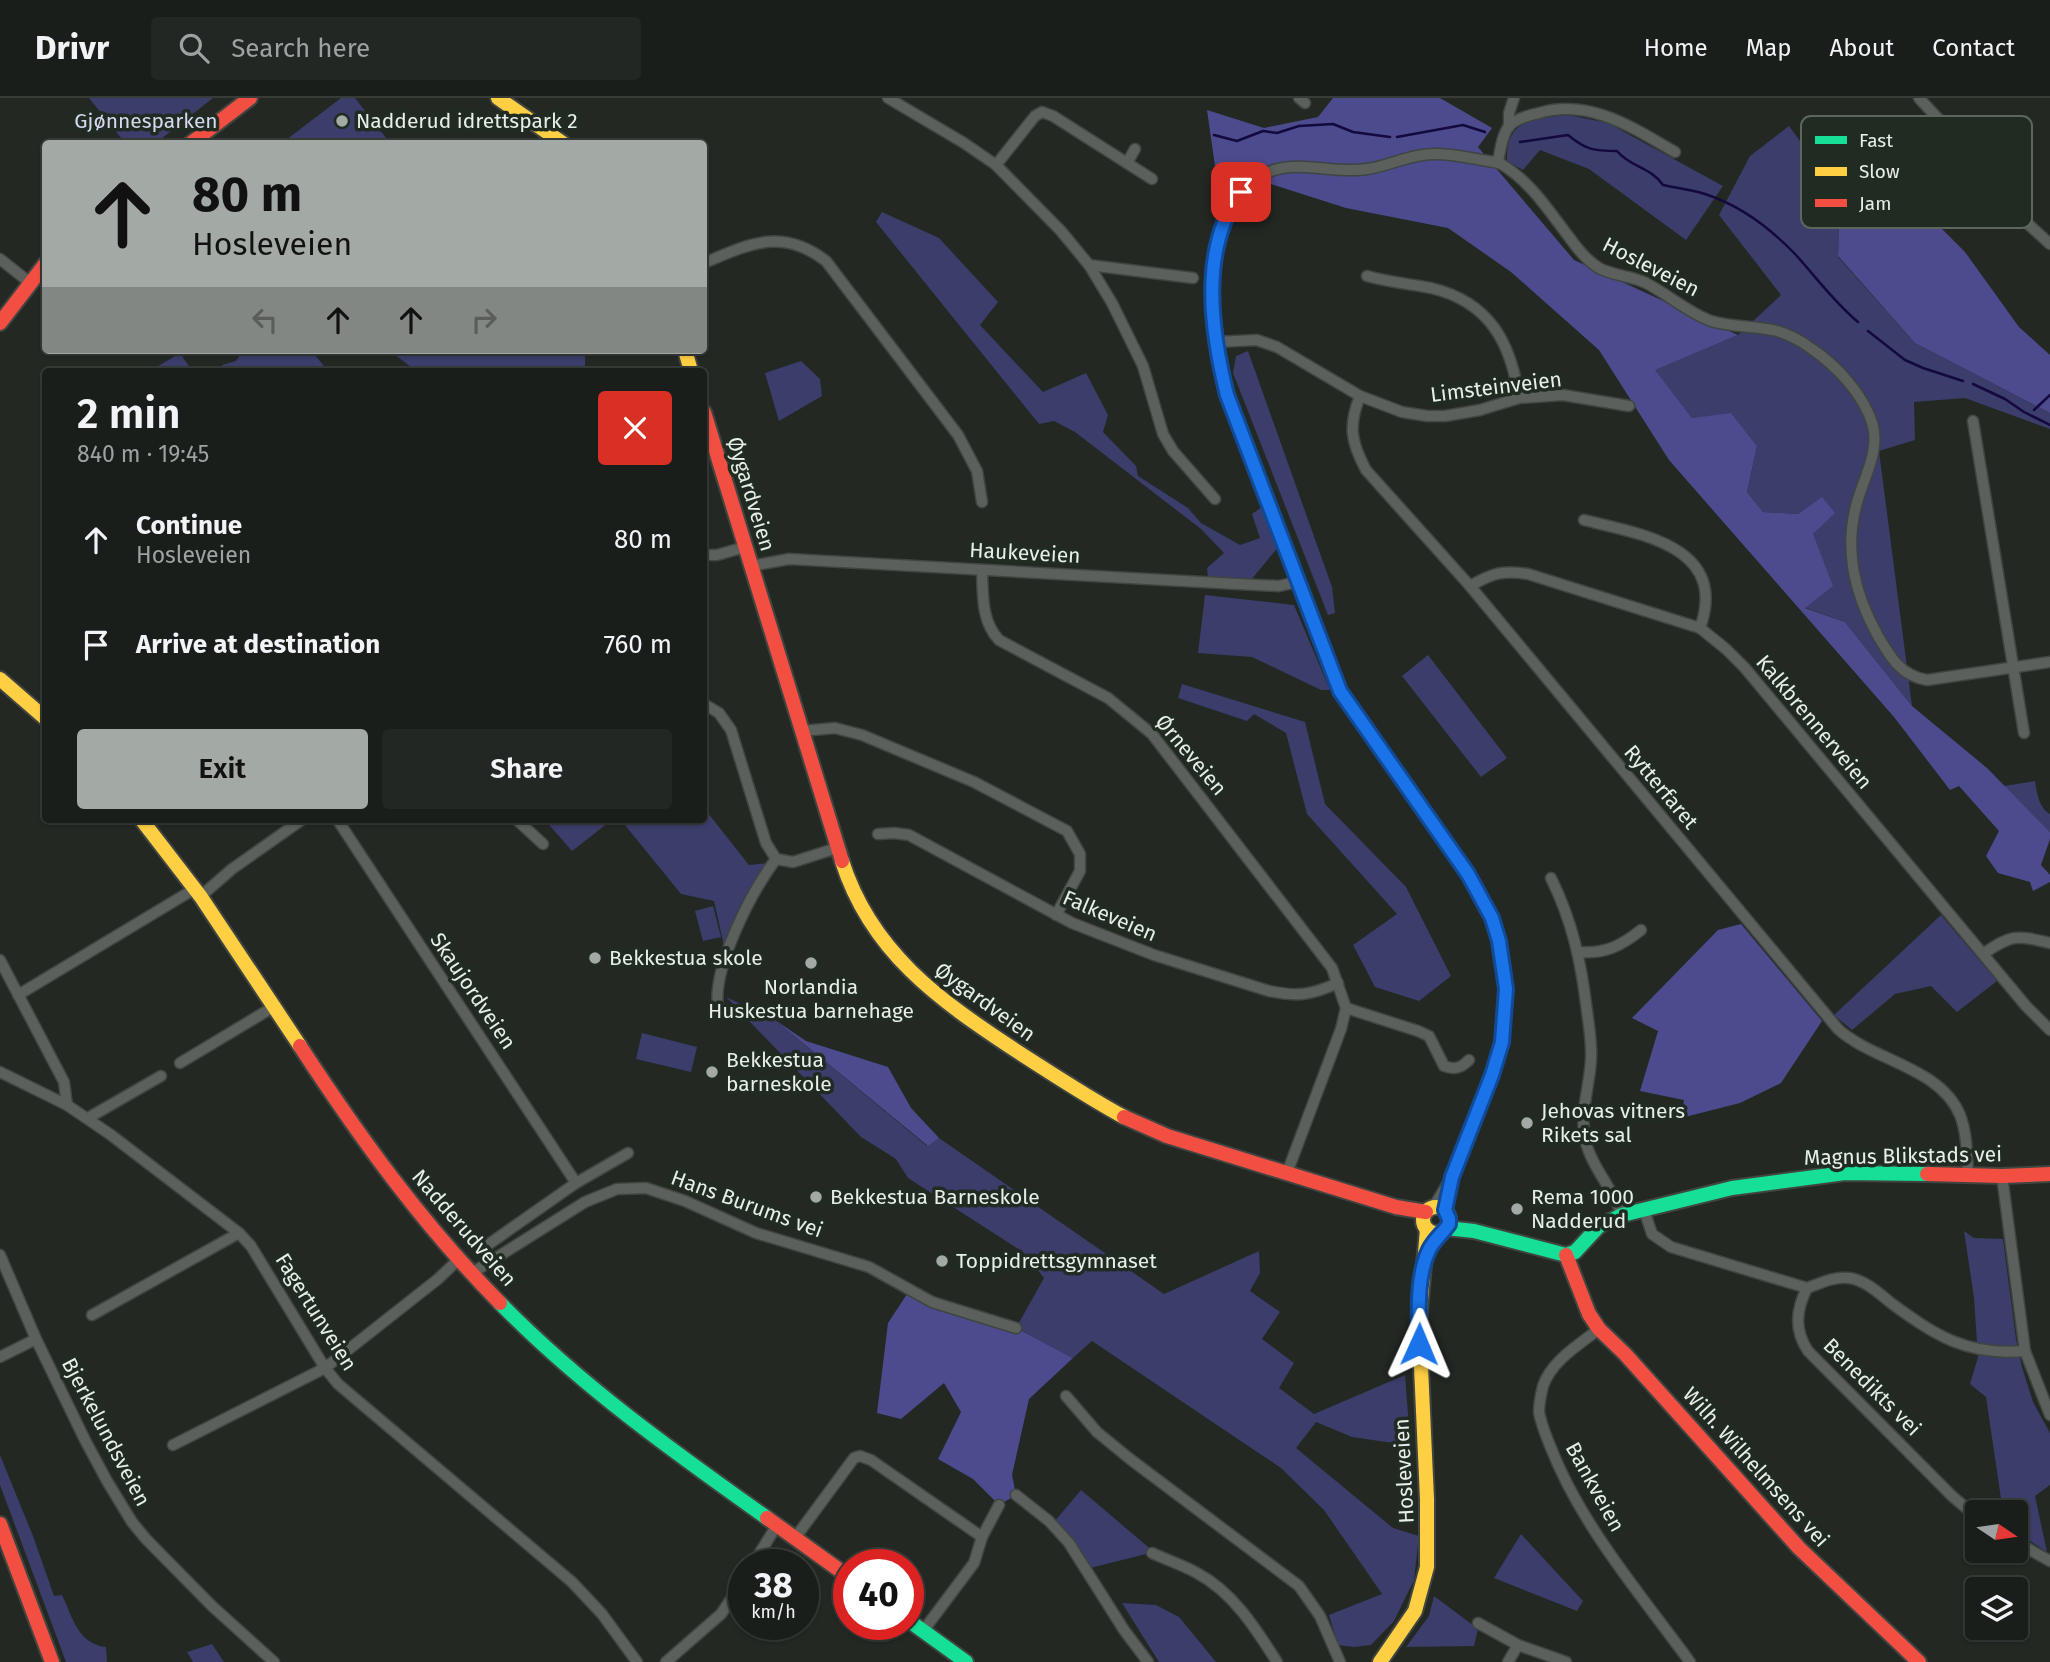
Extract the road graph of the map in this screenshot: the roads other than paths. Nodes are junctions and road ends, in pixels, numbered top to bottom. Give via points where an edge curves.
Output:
1 (240, 98) edge
2 (250, 98) edge
3 (498, 98) edge
4 (888, 98) edge
5 (1514, 98) edge
6 (1919, 98) edge
7 (231, 111) junction
8 (1936, 116) edge
9 (1509, 127) junction
10 (195, 140) edge
11 (558, 140) edge
12 (1135, 149) dead end
13 (1675, 152) dead end
14 (1497, 162) junction
15 (1127, 163) junction
16 (996, 165) junction
17 (1152, 179) dead end
18 (2032, 228) edge
19 (2050, 244) edge
20 (0, 259) edge
21 (707, 261) edge
22 (1089, 265) junction
23 (42, 267) edge
24 (1367, 276) dead end
25 (1194, 278) dead end
26 (29, 282) junction
27 (0, 323) edge
28 (1216, 342) junction
29 (1360, 396) junction
30 (1519, 398) junction
31 (1629, 406) dead end
32 (1973, 421) dead end
33 (707, 422) edge
34 (1215, 499) dead end
35 (982, 502) dead end
36 (1584, 520) dead end
37 (745, 547) junction
38 (707, 555) edge
39 (751, 566) junction
40 (982, 570) junction
41 (1297, 582) junction
42 (1470, 586) junction
43 (1700, 628) junction
44 (2050, 662) edge
45 (2012, 667) junction
46 (0, 680) edge
47 (707, 706) edge
48 (42, 716) edge
49 (801, 731) junction
50 (2024, 733) dead end
51 (144, 823) edge
52 (297, 823) edge
53 (340, 823) edge
54 (520, 823) edge
55 (878, 834) dead end
56 (543, 844) dead end
57 (837, 848) junction
58 (776, 859) junction
59 (1551, 878) dead end
60 (198, 892) junction
61 (1056, 915) junction
62 (1642, 930) dead end
63 (2050, 943) edge
64 (1579, 951) junction
65 (1983, 954) junction
66 (0, 960) edge
67 (1338, 983) junction
68 (18, 995) junction
69 (275, 1006) junction
70 (718, 1008) dead end
71 (1346, 1008) junction
72 (2050, 1030) edge
73 (1469, 1060) dead end
74 (180, 1063) dead end
75 (0, 1072) edge
76 (161, 1076) dead end
77 (67, 1105) junction
78 (88, 1118) junction
79 (628, 1153) dead end
80 (1287, 1173) junction
81 (1968, 1174) junction
82 (2050, 1174) edge
83 (2002, 1176) junction
84 (576, 1183) junction
85 (1644, 1210) junction
86 (1622, 1215) junction
87 (1437, 1220) junction
88 (239, 1233) junction
89 (489, 1244) dead end
90 (1570, 1253) junction
91 (0, 1255) edge
92 (458, 1259) junction
93 (472, 1273) junction
94 (1807, 1288) junction
95 (92, 1315) dead end
96 (1016, 1328) dead end
97 (1599, 1329) junction
98 (36, 1339) junction
99 (2025, 1351) junction
100 (0, 1357) edge
101 (325, 1368) junction
102 (1066, 1396) dead end
103 (2050, 1415) edge
104 (173, 1445) dead end
105 (1016, 1495) dead end
106 (999, 1506) dead end
107 (1965, 1507) edge
108 (0, 1524) edge
109 (777, 1525) junction
110 (982, 1537) junction
111 (795, 1538) junction
112 (762, 1549) edge
113 (2028, 1549) edge
114 (1152, 1553) dead end
115 (2050, 1561) edge
116 (833, 1565) edge
117 (728, 1604) edge
118 (1478, 1623) dead end
119 (924, 1629) edge
120 (924, 1631) edge
121 (1518, 1645) junction
122 (52, 1662) edge
123 (274, 1662) edge
124 (637, 1662) edge
125 (666, 1662) edge
126 (966, 1662) edge
127 (1148, 1662) edge
128 (1277, 1662) edge
129 (1340, 1662) edge
130 (1380, 1662) edge
131 (1508, 1662) edge
132 (1566, 1662) edge
133 (1690, 1662) edge
134 (1919, 1662) edge

1 - 7 street
2 - 7 street
3 - 11 street
4 - 16 street
5 - 9 street
6 - 8 street
7 - 10 street
9 - 13 street via 1544,111 1592,111
9 - 14 street
12 - 15 street
14 - 28 street, Hosleveien via 1434,153 1338,172 1277,169 1250,183 1231,204 1217,250
14 - 45 street, Hosleveien via 1531,187 1578,249 1600,268 1643,281 1713,321 1773,330 1795,339 1834,368 1854,391 1872,425 1871,459 1857,501 1850,549 1859,597 1882,642 1904,673 1927,680
15 - 16 street via 1042,112
15 - 17 street
16 - 22 street
18 - 19 street
20 - 26 street
21 - 35 street via 769,240 782,240 826,261 958,435 977,471
22 - 25 street
22 - 34 street via 1143,366 1163,434
23 - 26 street
24 - 30 street via 1454,295 1485,316 1506,344
26 - 27 street
28 - 29 street, Limsteinveien via 1257,340 1277,346
28 - 41 street, Hosleveien via 1227,395
29 - 30 street, Limsteinveien via 1427,416 1480,410
29 - 42 street, Rytterfaret via 1352,426 1355,448 1366,470
30 - 31 street, Limsteinveien via 1563,395
32 - 45 street
33 - 37 street, Øygardveien
36 - 43 street via 1647,536 1682,552 1706,588 1706,612
37 - 38 street
37 - 39 street, Øygardveien
39 - 40 street, Haukeveien via 789,559
39 - 49 street, Øygardveien
40 - 41 street, Haukeveien via 1279,586
40 - 67 street, Ørneveien via 990,631 1108,698 1153,734 1317,946
41 - 87 street, Hosleveien via 1340,691 1468,874 1499,941 1506,989 1502,1042
42 - 43 street, Kalkbrennerveien via 1504,571 1528,574
42 - 81 street, Rytterfaret via 1838,1029 1850,1040 1932,1082 1949,1098 1964,1128
43 - 65 street, Kalkbrennerveien via 1745,668
44 - 45 street, Hosleveien
45 - 50 street
46 - 48 street
47 - 58 street via 731,730 766,844
49 - 57 street, Øygardveien
49 - 61 street via 835,728 862,735 974,782 1067,831 1080,854 1080,871
51 - 60 street, Nadderudveien
52 - 60 street
53 - 84 street, Skaujordveien
54 - 56 street
55 - 61 street, Falkeveien via 909,835
57 - 58 street via 793,862
57 - 80 street, Øygardveien via 878,936 908,971 942,1000 1130,1122
58 - 70 street via 739,923 721,976
59 - 64 street
60 - 68 street
60 - 69 street, Nadderudveien
61 - 67 street, Falkeveien via 1154,955 1269,991 1303,996
62 - 64 street via 1615,948
63 - 65 street via 2011,937
64 - 86 street via 1591,1048 1583,1131 1586,1146
65 - 72 street, Kalkbrennerveien
66 - 68 street
67 - 71 street, Ørneveien
68 - 77 street via 64,1082
69 - 74 street
69 - 92 street, Nadderudveien via 384,1167
71 - 73 street via 1429,1036 1444,1066 1453,1069
71 - 80 street
75 - 77 street, Fagertunveien
76 - 78 street
77 - 78 street, Fagertunveien
78 - 88 street, Fagertunveien
79 - 84 street
80 - 87 street, Øygardveien
81 - 83 street, Magnus Blikstads vei
81 - 85 street, Magnus Blikstads vei via 1819,1175 1732,1188
82 - 83 street, Magnus Blikstads vei
83 - 99 street
84 - 89 street
85 - 86 street, Magnus Blikstads vei
85 - 94 street via 1652,1234 1671,1247
86 - 90 street, Magnus Blikstads vei via 1599,1226
87 - 90 street, Øygardveien via 1540,1250
87 - 130 street, Hosleveien via 1419,1301 1427,1567 1415,1611
88 - 95 street
88 - 101 street, Fagertunveien
90 - 97 street, Wilh. Wilhelmsens vei via 1579,1266 1579,1288
91 - 98 street, Bjerkelundsveien
92 - 93 street, Nadderudveien
92 - 101 street
93 - 96 street, Hans Burums vei via 585,1202 618,1189 646,1188 773,1238 869,1267 933,1303
93 - 109 street, Nadderudveien via 580,1378
94 - 99 street via 1836,1278 1858,1280 1940,1337 1980,1350
94 - 107 street, Benedikts vei via 1798,1312 1801,1341 1808,1351
97 - 133 street, Bankveien via 1548,1375 1539,1412 1557,1464 1581,1509
97 - 134 street, Wilh. Wilhelmsens vei via 1799,1548
98 - 100 street
98 - 123 street, Bjerkelundsveien via 132,1522 212,1606
99 - 103 street
101 - 104 street
101 - 124 street, Fagertunveien via 367,1411 572,1582
102 - 129 street via 1097,1432 1298,1586 1320,1616
105 - 127 street via 1069,1543
106 - 110 street
108 - 122 street
109 - 111 street, Nadderudveien
109 - 112 street
110 - 111 street via 860,1456
110 - 119 street via 974,1563
111 - 116 street, Nadderudveien
113 - 115 street
114 - 128 street via 1216,1585 1249,1620
117 - 125 street
118 - 121 street
120 - 126 street
121 - 131 street
121 - 132 street

